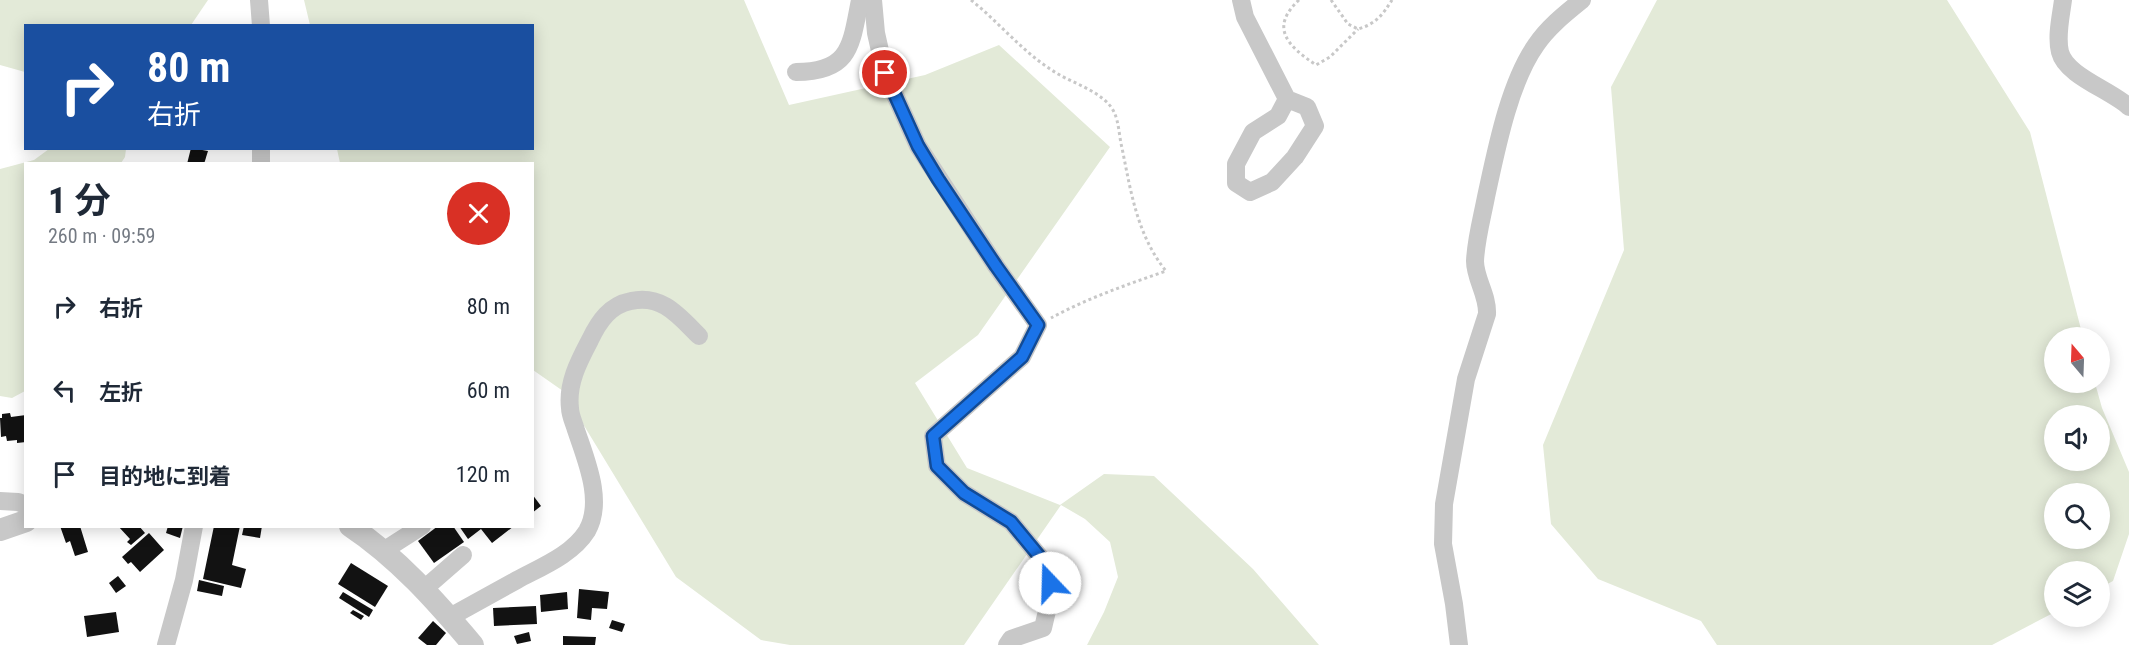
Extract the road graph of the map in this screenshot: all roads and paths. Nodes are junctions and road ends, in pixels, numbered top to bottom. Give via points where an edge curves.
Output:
1 (259, 0) edge
2 (860, 0) edge
3 (873, 0) edge
4 (971, 0) edge
5 (1242, 0) edge
6 (1299, 0) edge
7 (1331, 0) edge
8 (1392, 0) edge
9 (1582, 0) edge
10 (2063, 0) edge
11 (261, 24) edge
12 (1358, 29) junction
13 (796, 72) dead end
14 (1287, 99) junction
15 (2129, 107) edge
16 (1038, 325) junction
17 (699, 336) dead end
18 (0, 501) edge
19 (24, 504) edge
20 (24, 522) edge
21 (194, 528) edge
22 (353, 528) edge
23 (419, 528) edge
24 (0, 530) edge
25 (384, 551) junction
26 (463, 555) dead end
27 (424, 589) junction
28 (450, 617) junction
29 (166, 645) edge
30 (473, 645) edge
31 (1007, 645) edge
32 (1459, 645) edge

1 - 11 street
2 - 13 street via 851,43 841,59 831,67
3 - 16 street via 885,73 918,146
4 - 16 path via 1026,52 1059,75 1094,91 1114,111 1137,218 1166,271 1082,302
5 - 14 street via 1245,17
6 - 12 path via 1288,10 1283,25 1287,40 1316,65 1330,57
7 - 12 path via 1348,24
8 - 12 path via 1372,25
9 - 32 street via 1536,45 1519,77 1479,231 1475,264 1487,314 1466,379 1442,529
10 - 15 street via 2059,43 2065,63
14 - 14 street via 1307,107 1315,126 1295,157 1272,182 1250,192 1236,183 1236,164 1253,132 1278,116
16 - 31 street via 1022,357 933,436 937,466 964,493 1011,522 1049,568 1050,598 1043,628 1011,639
17 - 28 street via 675,311 654,300 616,305 598,323 570,386 570,409 594,498 593,517 586,531 566,553
18 - 19 street
20 - 24 street
21 - 29 street
22 - 25 street
23 - 25 street
25 - 27 street
26 - 27 street
27 - 28 street
28 - 30 street

